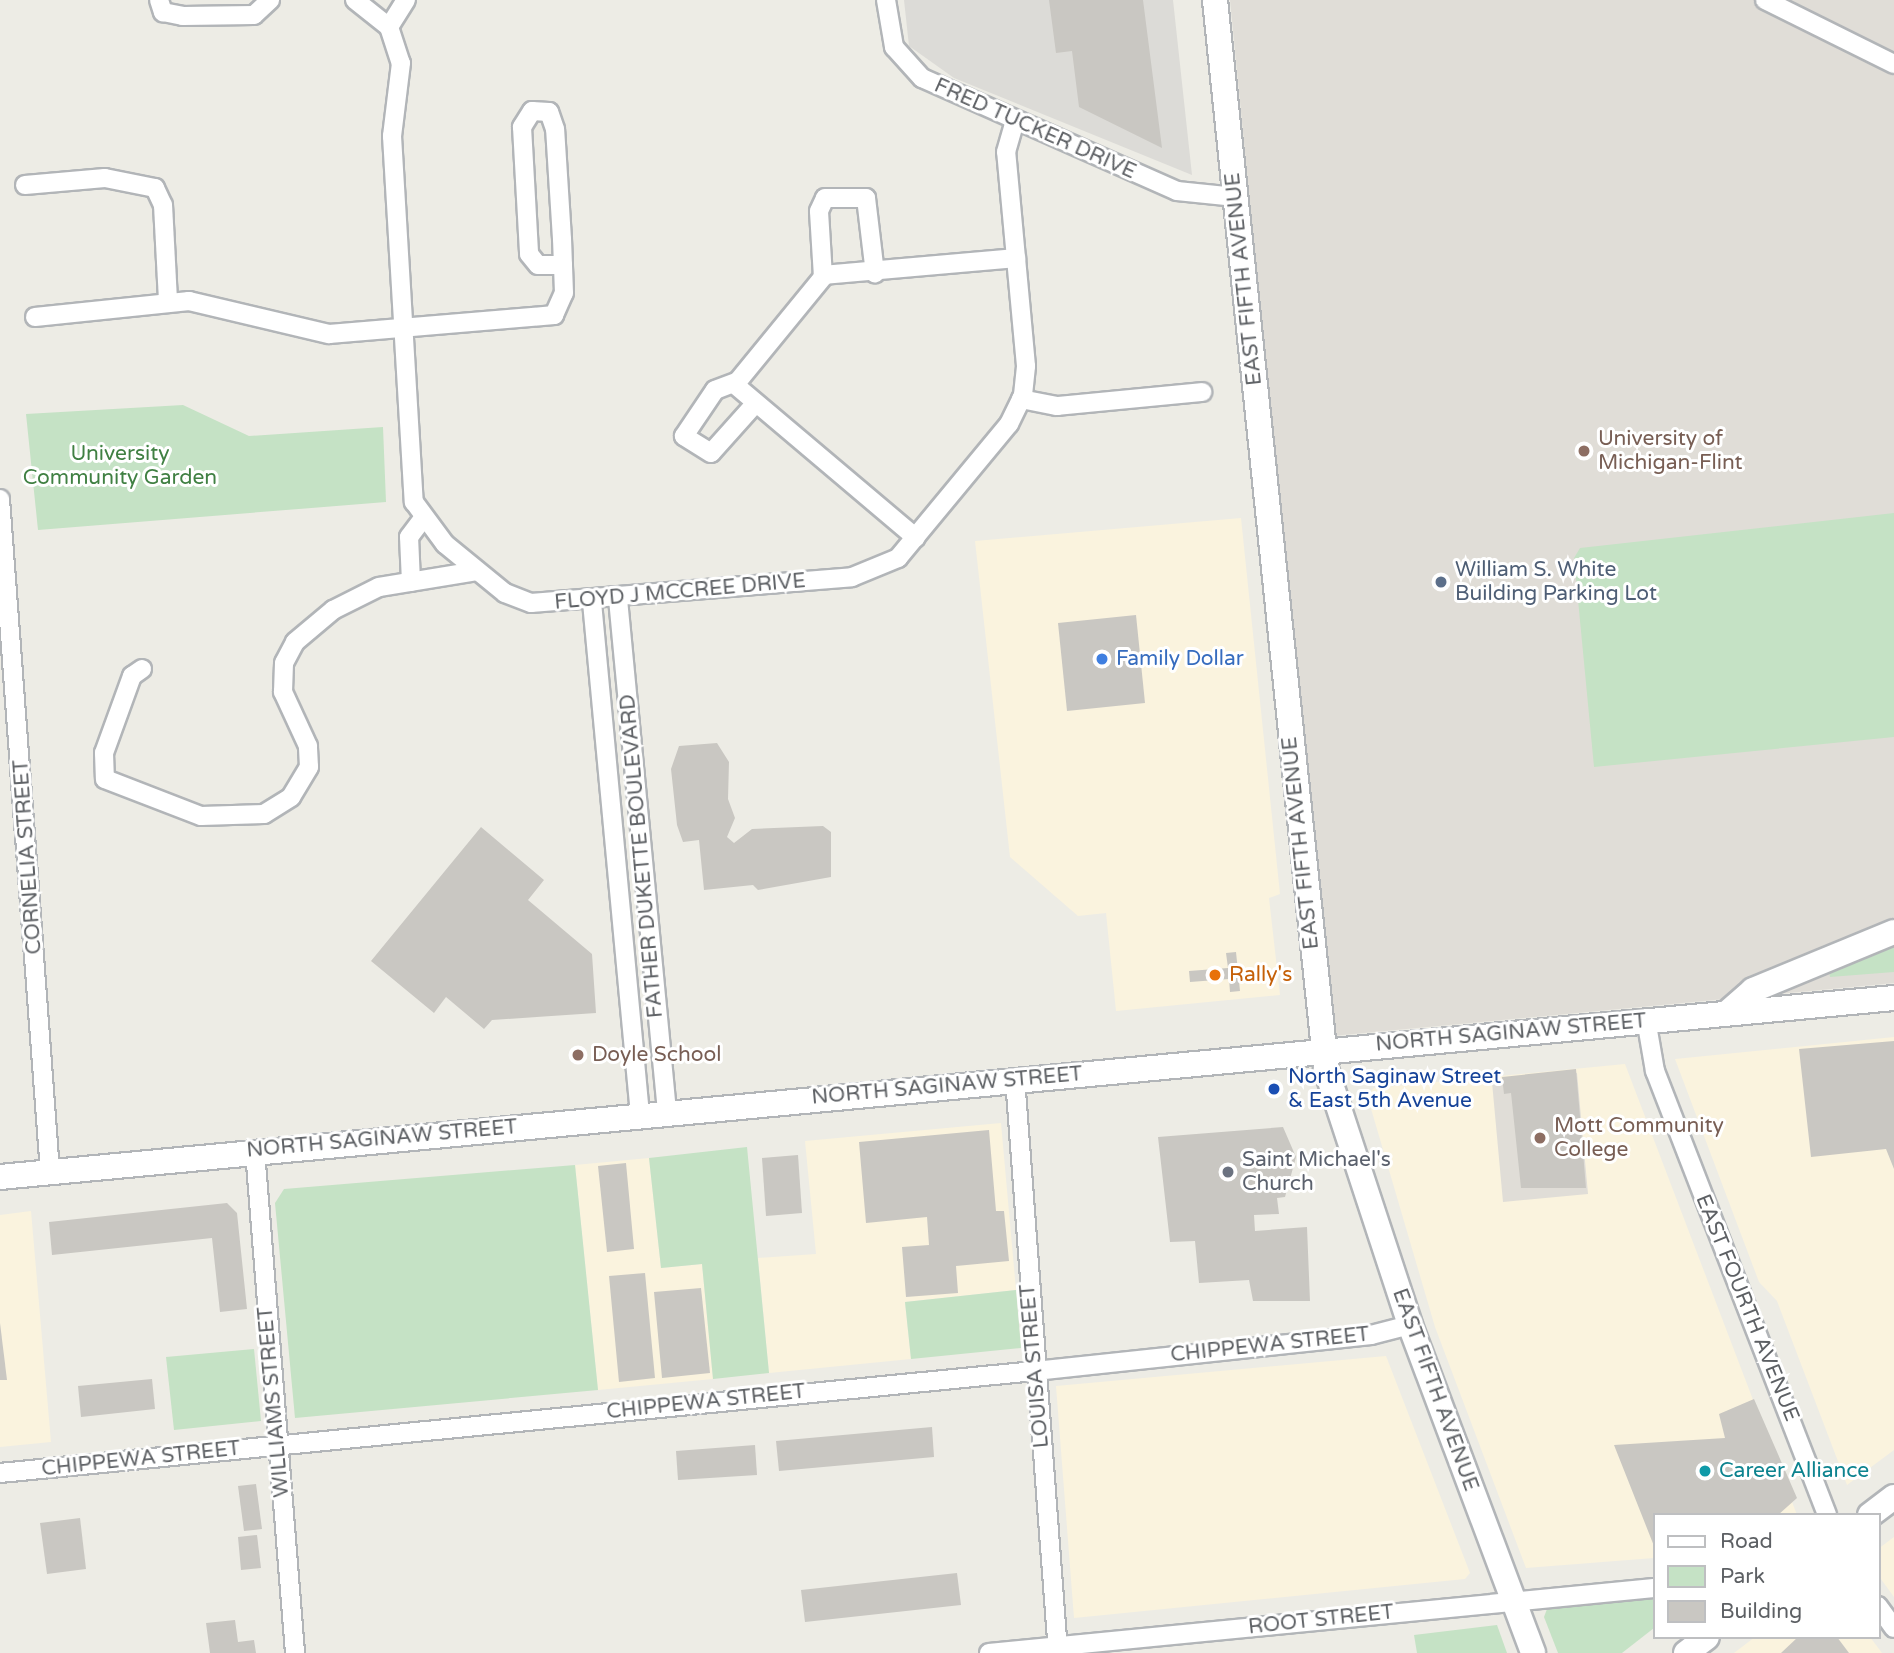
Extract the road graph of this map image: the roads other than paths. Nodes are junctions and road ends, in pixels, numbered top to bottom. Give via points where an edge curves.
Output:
1 (159, 0) edge
2 (270, 0) edge
3 (355, 0) edge
4 (406, 0) edge
5 (886, 0) edge
6 (1215, 0) edge
7 (1765, 0) edge
8 (389, 27) junction
9 (1894, 64) edge
10 (1015, 120) junction
11 (25, 185) dead end
12 (1236, 197) junction
13 (1016, 258) junction
14 (563, 265) junction
15 (875, 273) junction
16 (823, 275) junction
17 (168, 302) junction
18 (35, 317) dead end
19 (401, 326) junction
20 (734, 384) junction
21 (1202, 392) dead end
22 (1021, 399) junction
23 (754, 405) junction
24 (0, 499) edge
25 (422, 520) junction
26 (916, 538) junction
27 (477, 571) junction
28 (411, 582) junction
29 (618, 600) junction
30 (592, 602) junction
31 (142, 669) dead end
32 (629, 714) junction
33 (603, 717) junction
34 (635, 776) junction
35 (608, 779) junction
36 (1894, 932) edge
37 (1894, 998) edge
38 (1728, 1012) junction
39 (1646, 1019) junction
40 (1323, 1051) junction
41 (1015, 1079) junction
42 (667, 1112) junction
43 (639, 1115) junction
44 (255, 1151) junction
45 (50, 1172) junction
46 (0, 1177) edge
47 (1410, 1325) junction
48 (1035, 1371) junction
49 (278, 1445) junction
50 (0, 1473) edge
51 (1894, 1497) edge
52 (1827, 1513) edge
53 (1873, 1513) edge
54 (1652, 1588) edge
55 (1513, 1601) junction
56 (1880, 1609) edge
57 (1894, 1628) edge
58 (1704, 1639) edge
59 (1058, 1650) edge
60 (295, 1653) edge
61 (989, 1653) edge
62 (1533, 1653) edge
63 (1686, 1653) edge

1 - 2 street via 163,12 183,16 254,15
3 - 8 street
4 - 8 street
5 - 10 street, FRED TUCKER DRIVE via 894,47 914,72
6 - 12 main road, EAST FIFTH AVENUE
7 - 9 street
8 - 19 street via 401,63 392,136
10 - 12 street, FRED TUCKER DRIVE via 1185,194
10 - 13 street, FLOYD J MCCREE DRIVE via 1006,152
11 - 17 street via 105,178 155,188 163,205
12 - 40 main road, EAST FIFTH AVENUE
13 - 15 street
13 - 22 street, FLOYD J MCCREE DRIVE via 1026,366
14 - 14 street via 554,122 549,112 532,111 522,127 529,254 538,265
14 - 19 street via 563,304 549,317
15 - 16 street
15 - 16 street via 867,203 855,194 820,202
16 - 20 street
17 - 18 street
17 - 19 street via 212,304 329,334
19 - 25 street via 411,484
20 - 23 street
20 - 23 street via 715,390 688,424 688,442 703,453 715,452
21 - 22 street via 1057,406
22 - 26 street, FLOYD J MCCREE DRIVE via 1009,424
23 - 26 street
24 - 45 street, CORNELIA STREET
25 - 27 street, FLOYD J MCCREE DRIVE
25 - 28 street via 409,537
26 - 29 street, FLOYD J MCCREE DRIVE via 890,564 864,575
27 - 28 street
27 - 30 street, FLOYD J MCCREE DRIVE via 522,601
28 - 31 street via 379,587 333,610 290,649 282,672 284,699 308,746 309,766 291,797 271,812 210,818 104,779 104,753 132,676
29 - 30 street, FLOYD J MCCREE DRIVE
29 - 32 street, FATHER DUKETTE BOULEVARD
30 - 33 street, FATHER DUKETTE BOULEVARD
32 - 33 street
32 - 34 street, FATHER DUKETTE BOULEVARD
33 - 35 street, FATHER DUKETTE BOULEVARD
34 - 35 street
34 - 42 street, FATHER DUKETTE BOULEVARD
35 - 43 street, FATHER DUKETTE BOULEVARD
36 - 38 main road via 1753,990
37 - 38 main road, NORTH SAGINAW STREET
38 - 39 main road, NORTH SAGINAW STREET
39 - 40 main road, NORTH SAGINAW STREET
39 - 52 street, EAST FOURTH AVENUE via 1655,1071
40 - 41 main road, NORTH SAGINAW STREET
40 - 47 main road, EAST FIFTH AVENUE via 1334,1103
41 - 42 main road, NORTH SAGINAW STREET
41 - 48 street, LOUISA STREET
42 - 43 main road, NORTH SAGINAW STREET
43 - 44 main road, NORTH SAGINAW STREET
44 - 45 main road, NORTH SAGINAW STREET
44 - 49 street, WILLIAMS STREET
45 - 46 main road, NORTH SAGINAW STREET
47 - 48 street, CHIPPEWA STREET via 1371,1335
47 - 55 main road, EAST FIFTH AVENUE
48 - 49 street, CHIPPEWA STREET
48 - 59 street, LOUISA STREET
49 - 50 street, CHIPPEWA STREET
49 - 60 street, WILLIAMS STREET
51 - 53 main road
54 - 55 street, ROOT STREET
55 - 59 street, ROOT STREET
55 - 62 main road, EAST FIFTH AVENUE
56 - 57 street
58 - 63 main road
59 - 61 street, ROOT STREET

